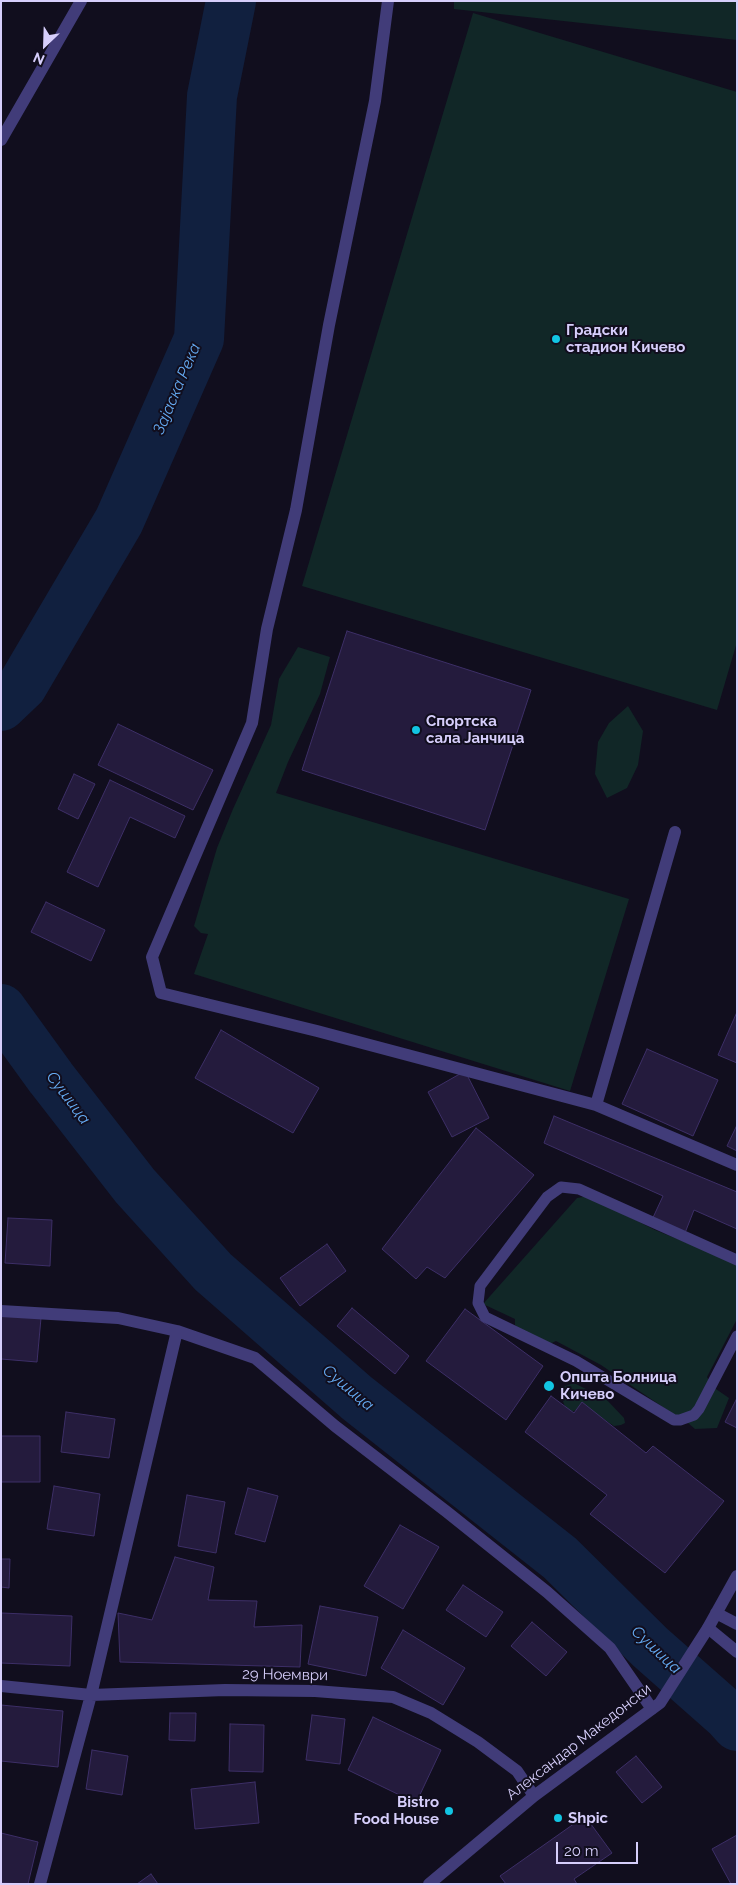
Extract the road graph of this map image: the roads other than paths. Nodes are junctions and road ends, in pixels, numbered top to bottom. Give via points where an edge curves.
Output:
1 (81, 1) edge
2 (388, 1) edge
3 (1, 140) edge
4 (675, 832) dead end
5 (596, 1105) junction
6 (737, 1165) edge
7 (737, 1260) edge
8 (1, 1311) edge
9 (176, 1331) junction
10 (737, 1336) edge
11 (737, 1576) edge
12 (716, 1613) junction
13 (737, 1624) edge
14 (708, 1628) junction
15 (737, 1652) edge
16 (1, 1686) edge
17 (91, 1695) junction
18 (656, 1706) junction
19 (534, 1796) junction
20 (40, 1884) edge
21 (429, 1884) edge

1 - 3 street
2 - 5 street via 376,101 329,325 296,510 267,629 252,723 152,957 161,993
4 - 5 street
5 - 6 street
7 - 10 lane via 579,1189 561,1187 547,1197 480,1286 478,1303 485,1317 576,1360 674,1420 694,1415 699,1409
8 - 9 street via 118,1318
9 - 17 street
9 - 18 street via 255,1358 335,1426 546,1592 610,1648
11 - 12 street, Александар Македонски
12 - 13 street
12 - 14 street, Александар Македонски
14 - 15 street
14 - 18 street, Александар Македонски
16 - 17 street, 29 Ноември
17 - 19 street, 29 Ноември via 315,1690 393,1697 431,1714 478,1742 517,1771
17 - 20 street
18 - 19 street, Александар Македонски
19 - 21 street, Александар Македонски

